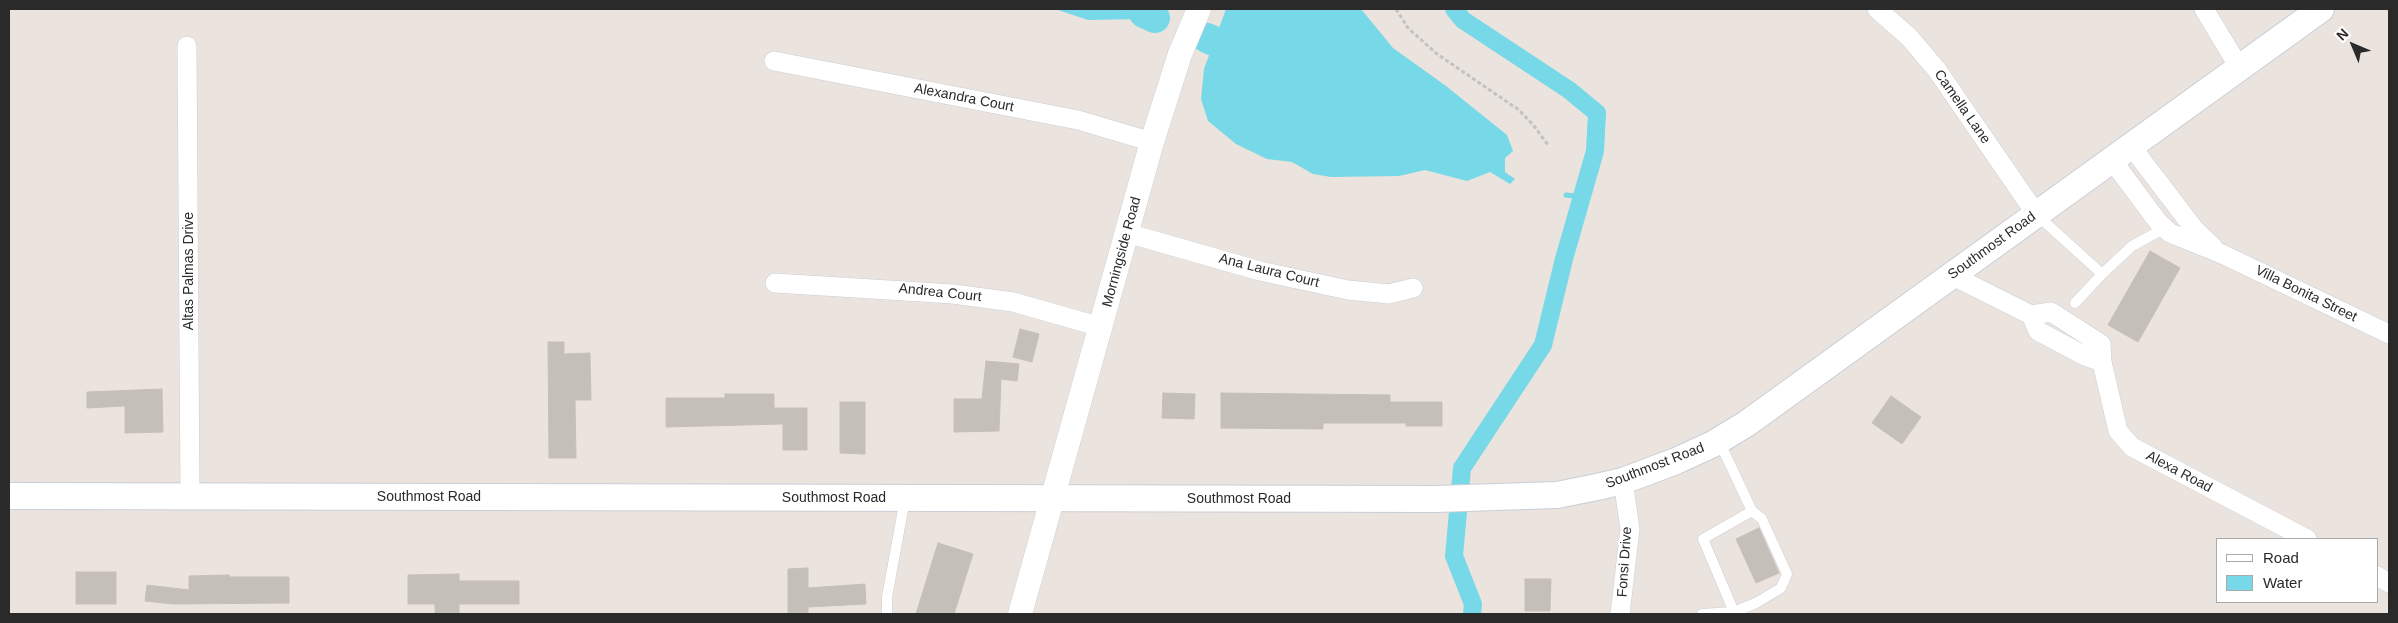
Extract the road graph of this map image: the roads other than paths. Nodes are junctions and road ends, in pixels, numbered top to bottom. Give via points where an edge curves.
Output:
1 (1199, 9) edge
2 (2204, 9) edge
3 (2321, 9) edge
4 (1887, 12) edge
5 (187, 46) dead end
6 (774, 61) dead end
7 (2239, 67) junction
8 (1152, 142) junction
9 (2122, 153) junction
10 (2036, 214) junction
11 (2165, 228) junction
12 (1127, 233) junction
13 (2222, 254) junction
14 (2102, 274) junction
15 (1951, 276) junction
16 (775, 284) dead end
17 (1414, 288) dead end
18 (2075, 302) dead end
19 (2032, 315) junction
20 (2072, 324) junction
21 (1101, 326) junction
22 (2389, 334) edge
23 (2062, 344) junction
24 (2102, 362) junction
25 (1719, 440) junction
26 (1622, 481) junction
27 (9, 496) edge
28 (190, 496) junction
29 (905, 498) junction
30 (1051, 498) junction
31 (1752, 511) junction
32 (2305, 538) edge
33 (2378, 577) edge
34 (2389, 583) edge
35 (1734, 612) junction
36 (887, 614) edge
37 (1020, 614) edge
38 (1620, 614) edge
39 (1702, 614) edge

1 - 8 street, Morningside Road via 1180,54
2 - 7 street
3 - 7 main road, Southmost Road
4 - 10 street, Camella Lane via 1937,70
5 - 28 street, Altas Palmas Drive
6 - 8 street, Alexandra Court via 1078,120
7 - 9 main road, Southmost Road
8 - 12 street, Morningside Road
9 - 10 main road, Southmost Road
9 - 11 street, Villa Bonita Street
9 - 13 street, Villa Bonita Street
10 - 14 lane
10 - 15 main road, Southmost Road
11 - 13 street, Villa Bonita Street via 2183,240
11 - 14 lane via 2132,246
12 - 17 street, Ana Laura Court via 1260,270 1348,290 1389,294
12 - 21 street, Morningside Road
13 - 22 street, Villa Bonita Street
14 - 18 lane
15 - 19 street, Alexa Road
15 - 25 main road, Southmost Road
16 - 21 street, Andrea Court via 953,294 1013,302
19 - 20 street, Alexa Road via 2051,312
19 - 23 street via 2038,331
20 - 23 street
20 - 24 street, Alexa Road via 2101,344
21 - 30 street, Morningside Road
23 - 24 street
24 - 32 street, Alexa Road via 2118,431 2132,447
25 - 26 main road, Southmost Road via 1676,461
25 - 31 lane
26 - 30 main road, Southmost Road via 1557,495 1482,498
26 - 38 street, Fonsi Drive via 1630,529
27 - 28 main road, Southmost Road
28 - 29 main road, Southmost Road
29 - 30 main road, Southmost Road
29 - 36 lane via 887,597
30 - 37 street, Morningside Road
31 - 35 lane via 1703,539
31 - 35 lane via 1762,519 1787,574 1781,588
33 - 34 street
35 - 39 lane

